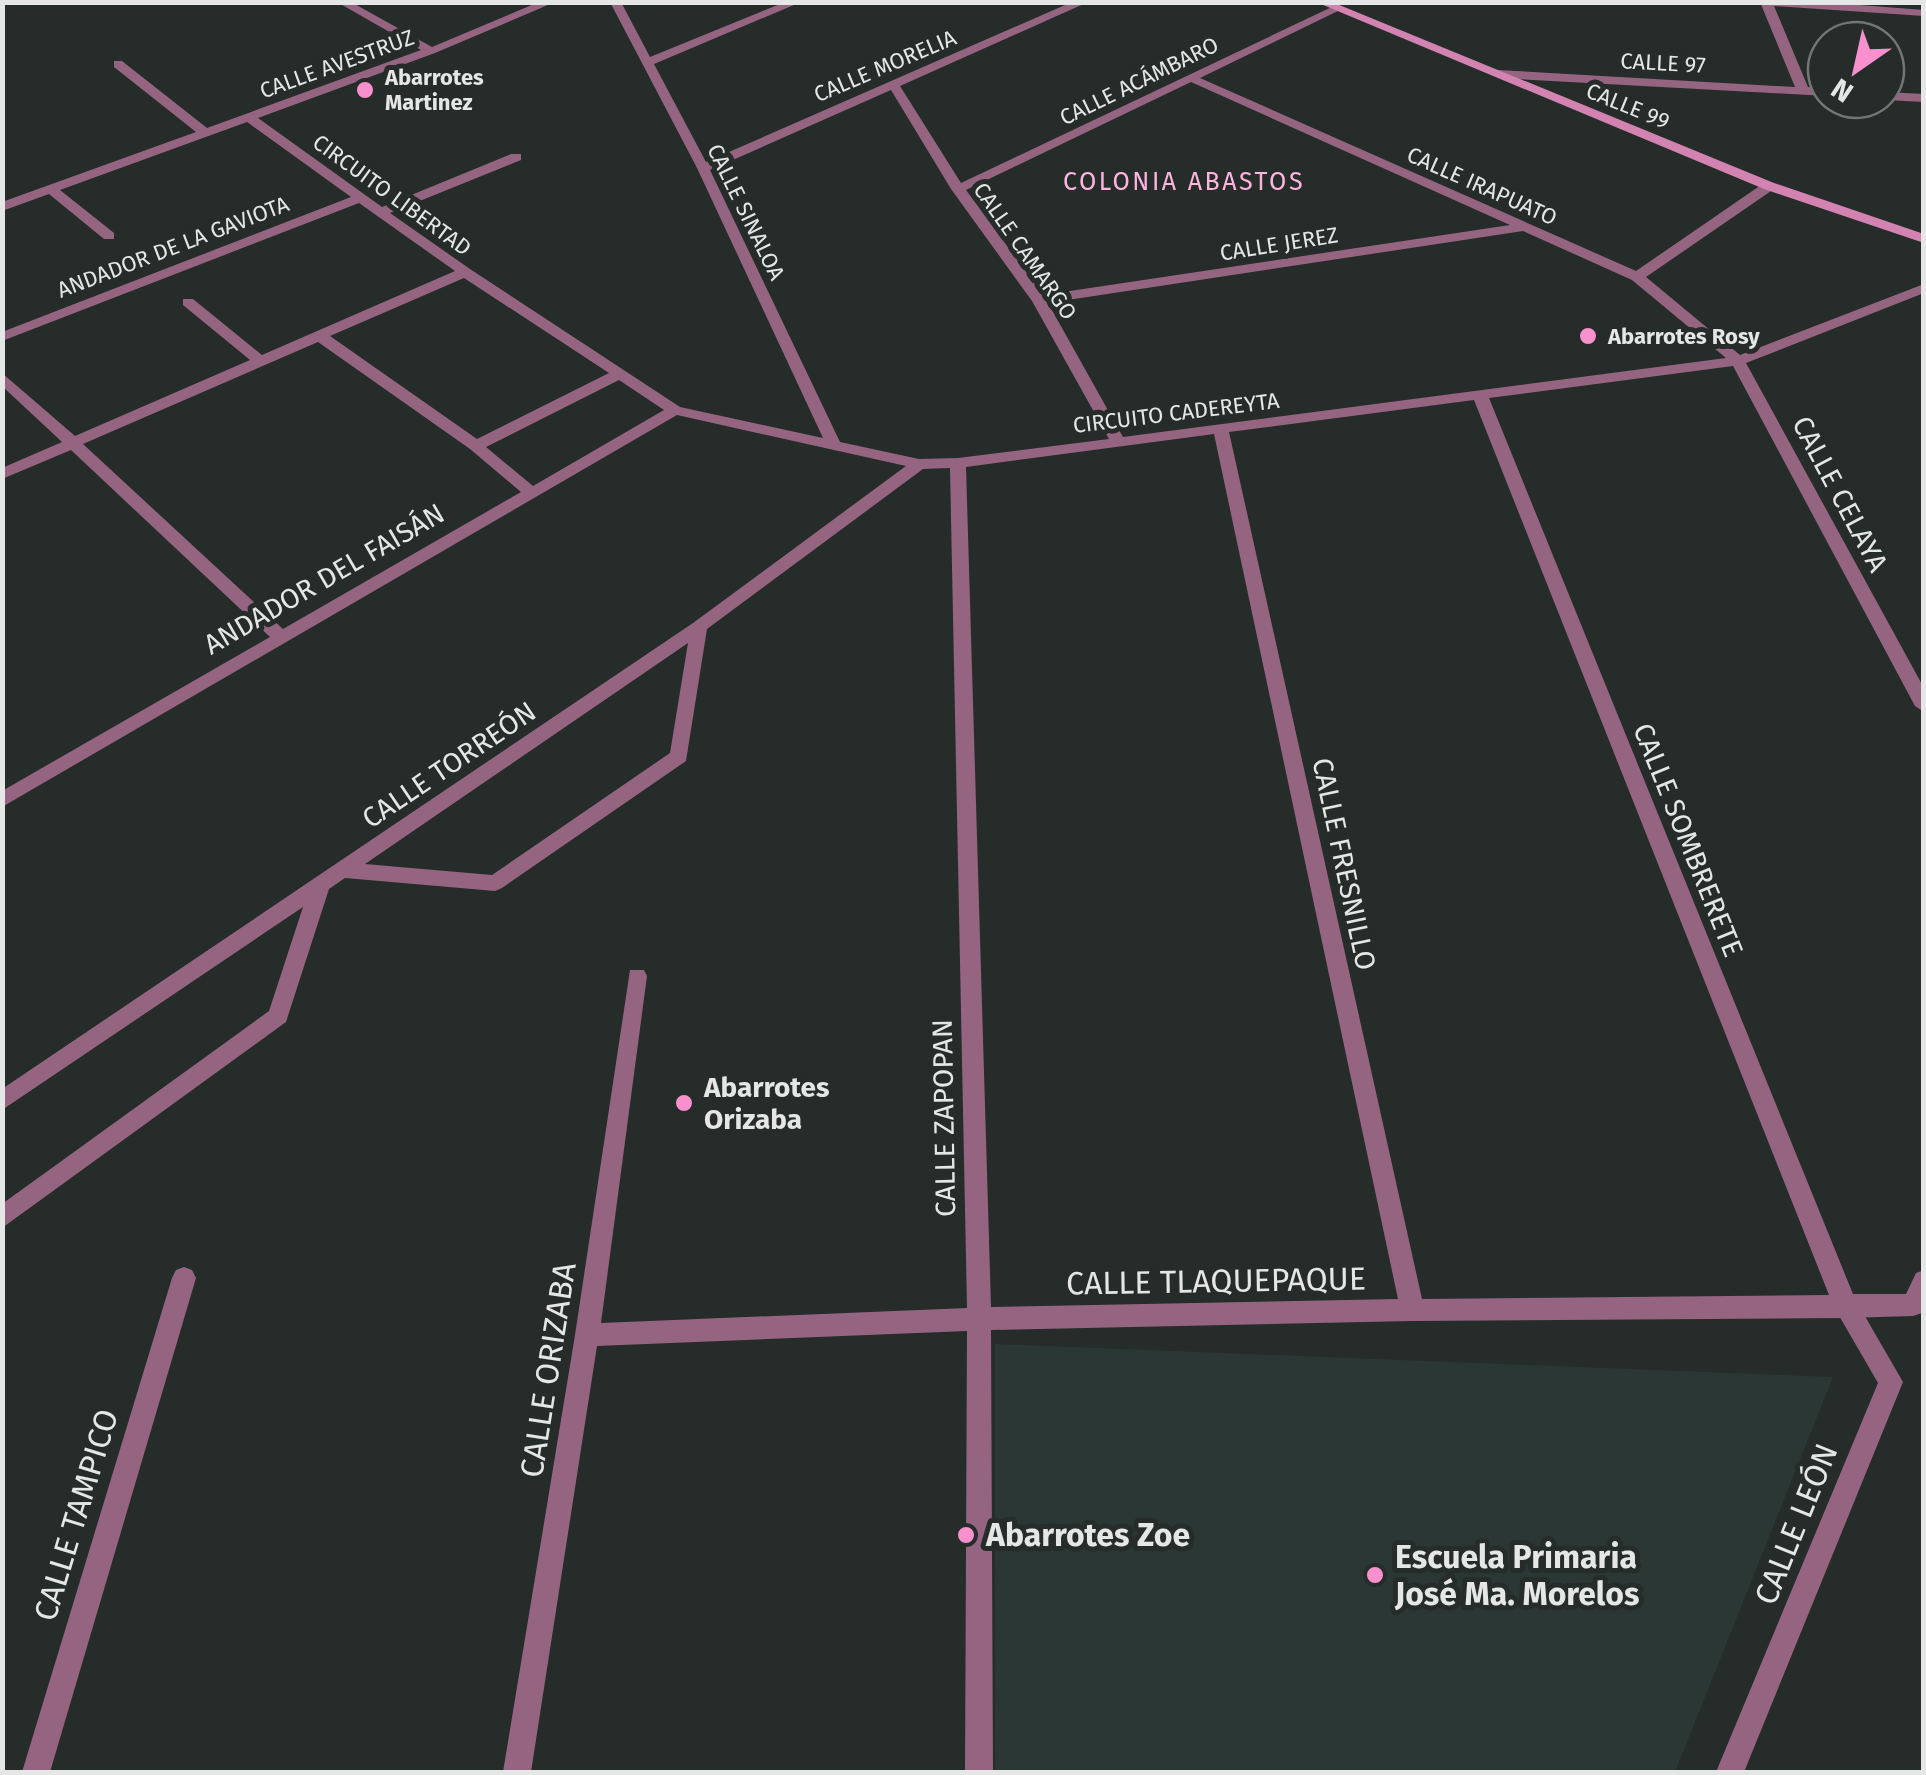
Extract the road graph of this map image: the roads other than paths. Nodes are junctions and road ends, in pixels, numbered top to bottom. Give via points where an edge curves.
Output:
1 (342, 2) edge
2 (550, 2) edge
3 (615, 2) edge
4 (796, 2) edge
5 (1083, 2) edge
6 (1321, 2) edge
7 (1766, 2) edge
8 (1336, 8) junction
9 (1924, 12) edge
10 (431, 52) junction
11 (649, 62) junction
12 (118, 64) dead end
13 (1498, 74) junction
14 (1191, 78) junction
15 (893, 84) junction
16 (1802, 91) junction
17 (1806, 91) edge
18 (249, 118) junction
19 (204, 132) junction
20 (516, 157) dead end
21 (703, 168) junction
22 (1769, 186) junction
23 (958, 189) junction
24 (52, 190) junction
25 (360, 198) junction
26 (2, 207) edge
27 (380, 212) junction
28 (1526, 227) junction
29 (109, 236) dead end
30 (1924, 239) edge
31 (465, 272) junction
32 (1637, 277) junction
33 (1924, 288) edge
34 (1040, 300) junction
35 (188, 302) dead end
36 (318, 335) junction
37 (2, 337) edge
38 (260, 360) junction
39 (1738, 361) junction
40 (620, 374) junction
41 (2, 377) edge
42 (1479, 393) junction
43 (675, 410) junction
44 (1221, 431) junction
45 (76, 442) junction
46 (834, 443) junction
47 (1120, 443) junction
48 (476, 446) junction
49 (958, 463) junction
50 (919, 464) junction
51 (2, 474) edge
52 (529, 491) junction
53 (700, 627) junction
54 (280, 636) junction
55 (1924, 706) edge
56 (2, 800) edge
57 (344, 870) junction
58 (320, 885) junction
59 (637, 976) dead end
60 (2, 1101) edge
61 (2, 1218) edge
62 (184, 1278) dead end
63 (1924, 1281) edge
64 (1846, 1307) junction
65 (1412, 1310) junction
66 (980, 1319) junction
67 (587, 1335) junction
68 (36, 1772) edge
69 (517, 1772) edge
70 (979, 1772) edge
71 (1730, 1772) edge

1 - 10 street
2 - 10 street, CALLE AVESTRUZ
3 - 11 street, CALLE SINALOA
4 - 11 street
5 - 15 street, CALLE MORELIA
6 - 8 street, CALLE 99
7 - 9 street
7 - 16 street
8 - 13 street, CALLE 99
8 - 14 street, CALLE ACÁMBARO
10 - 18 street, CALLE AVESTRUZ
11 - 21 street, CALLE SINALOA
12 - 19 street
13 - 16 street, CALLE 97
13 - 22 street, CALLE 99
14 - 23 street, CALLE ACÁMBARO
14 - 28 street, CALLE IRAPUATO
15 - 21 street, CALLE MORELIA
15 - 23 street, CALLE CAMARGO
16 - 17 street, CALLE 97
18 - 19 street
18 - 25 street, CIRCUITO LIBERTAD
19 - 24 street
20 - 27 street
21 - 46 street, CALLE SINALOA
22 - 30 street, CALLE 99
22 - 32 street
23 - 34 street, CALLE CAMARGO
24 - 26 street
24 - 29 street
25 - 27 street, CIRCUITO LIBERTAD
25 - 37 street, ANDADOR DE LA GAVIOTA
27 - 31 street, CIRCUITO LIBERTAD
28 - 32 street, CALLE IRAPUATO
28 - 34 street, CALLE JEREZ
31 - 36 street, CIRCUITO LIBERTAD
31 - 40 street, CIRCUITO CADEREYTA
32 - 39 street, CALLE IRAPUATO
33 - 39 street, CIRCUITO CADEREYTA
34 - 47 street, CALLE CAMARGO
35 - 38 street
36 - 38 street, CIRCUITO LIBERTAD
36 - 48 street
38 - 45 street, CIRCUITO LIBERTAD
39 - 42 street, CIRCUITO CADEREYTA
39 - 55 street, CALLE CELAYA
40 - 43 street, CIRCUITO CADEREYTA
40 - 48 street
41 - 45 street
42 - 44 street, CIRCUITO CADEREYTA
42 - 64 street, CALLE SOMBRERETE
43 - 46 street, CIRCUITO CADEREYTA
43 - 52 street, ANDADOR DEL FAISÁN
44 - 47 street, CIRCUITO CADEREYTA
44 - 65 street, CALLE FRESNILLO
45 - 51 street, CIRCUITO LIBERTAD
45 - 54 street
46 - 50 street, CIRCUITO CADEREYTA
47 - 49 street, CIRCUITO CADEREYTA
48 - 52 street
49 - 50 street, CIRCUITO CADEREYTA
49 - 66 street, CALLE ZAPOPAN
50 - 53 street, CALLE TORREÓN
52 - 54 street, ANDADOR DEL FAISÁN
53 - 57 street, CALLE TORREÓN
53 - 57 street via 678,756 494,884
54 - 56 street, ANDADOR DEL FAISÁN
57 - 58 street, CALLE TORREÓN
58 - 60 street, CALLE TORREÓN
58 - 61 street via 278,1016
59 - 67 street, CALLE ORIZABA
62 - 68 street, CALLE TAMPICO
63 - 64 street, CALLE TLAQUEPAQUE via 1912,1305
64 - 65 street, CALLE TLAQUEPAQUE
64 - 71 street, CALLE LEÓN via 1891,1382
65 - 66 street, CALLE TLAQUEPAQUE
66 - 67 street, CALLE TLAQUEPAQUE
66 - 70 street, CALLE ZAPOPAN
67 - 69 street, CALLE ORIZABA

